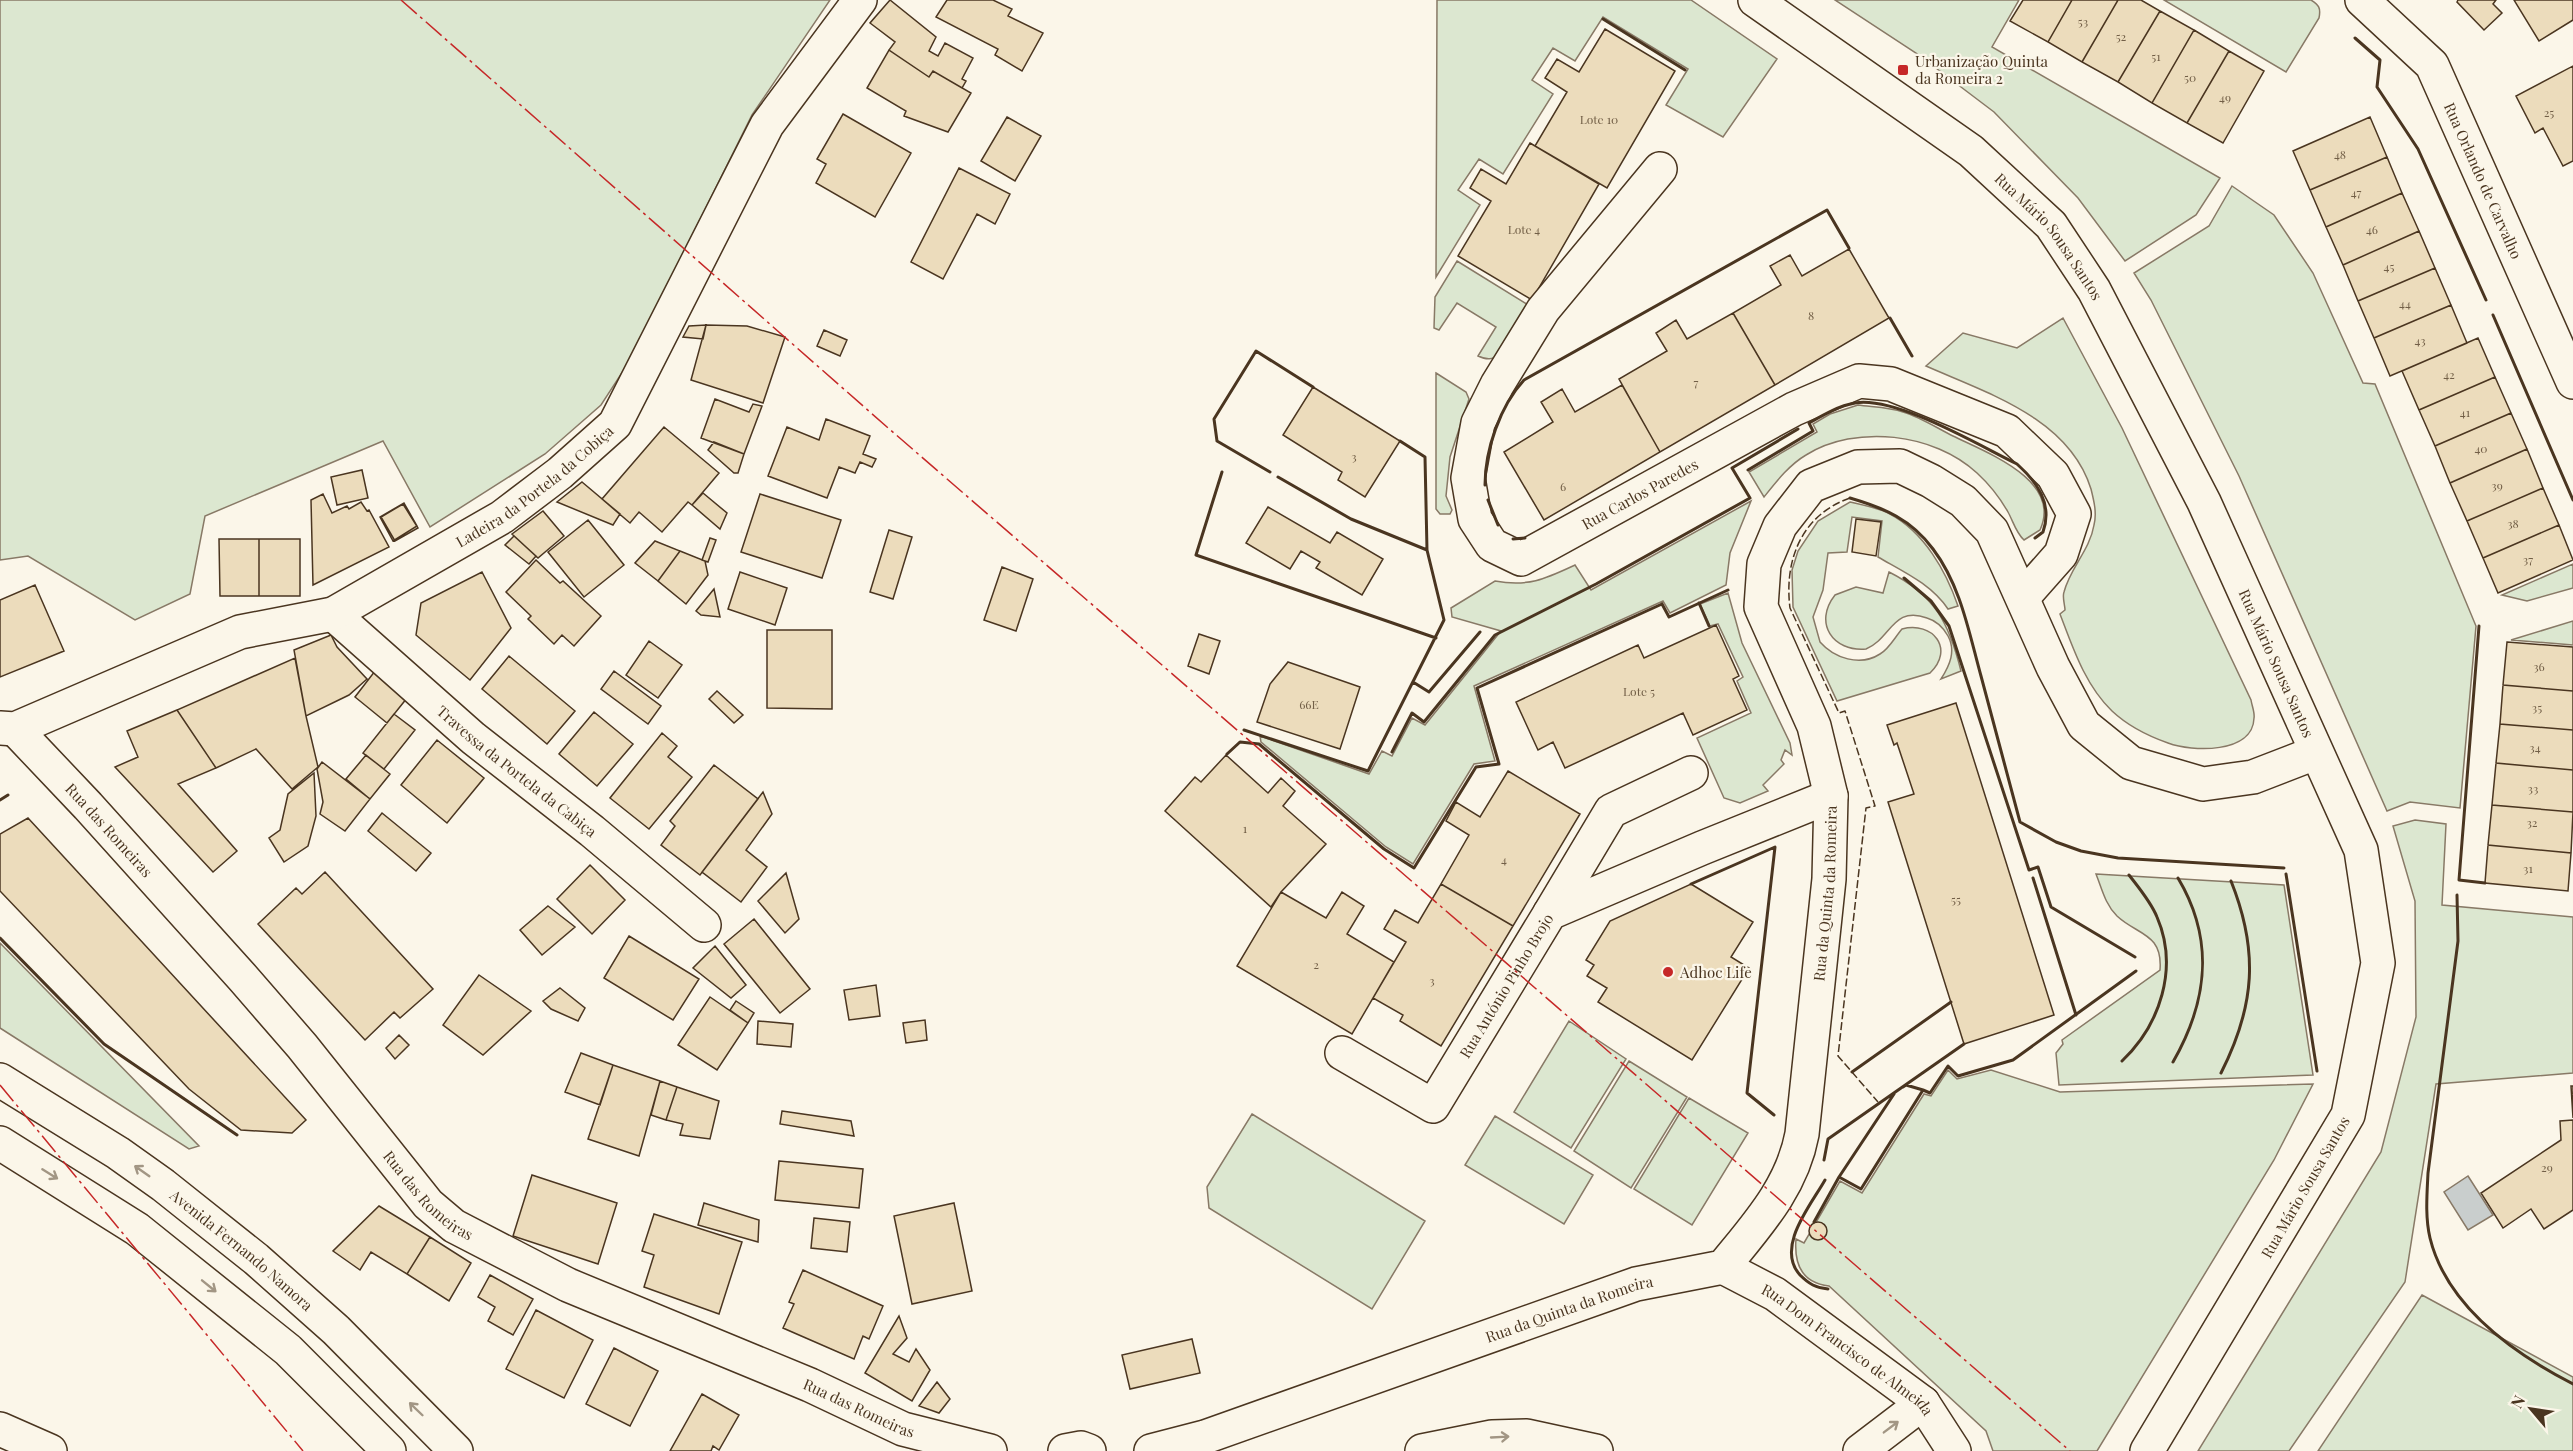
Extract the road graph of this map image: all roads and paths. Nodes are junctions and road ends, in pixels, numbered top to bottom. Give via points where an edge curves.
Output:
1 (860, 0) edge
2 (1755, 0) edge
3 (2362, 0) edge
4 (1660, 169) dead end
5 (2573, 382) edge
6 (2023, 597) junction
7 (333, 614) junction
8 (7, 729) edge
9 (2315, 753) junction
10 (1691, 773) dead end
11 (1831, 796) junction
12 (1550, 913) junction
13 (704, 925) dead end
14 (1342, 1053) dead end
15 (0, 1080) edge
16 (0, 1143) edge
17 (1723, 1267) junction
18 (1923, 1403) junction
19 (0, 1429) edge
20 (50, 1451) edge
21 (389, 1451) edge
22 (456, 1451) edge
23 (990, 1451) edge
24 (1065, 1451) edge
25 (1089, 1451) edge
26 (1151, 1451) edge
27 (1422, 1451) edge
28 (1596, 1451) edge
29 (1860, 1451) edge
30 (1954, 1451) edge
31 (2147, 1451) edge

1 - 7 street, Ladeira da Portela da Cobiça via 768,125 615,424 502,517
2 - 9 street, Rua Mário Sousa Santos via 1971,151 2051,225 2094,290 2204,502
3 - 5 street, Rua Orlando de Carvalho via 2432,65
4 - 6 street, Rua Carlos Paredes via 1544,310 1478,423 1468,478 1475,519 1492,545 1521,559 1794,409 1858,381 1891,384 2007,431 2053,475 2074,514 2061,554
6 - 9 street, Rua da Quinta da Romeira via 2053,667 2084,725 2131,763 2203,784 2253,777
6 - 11 street, Rua da Quinta da Romeira via 1992,531 1963,501 1931,481 1900,466 1858,467 1811,486 1780,526 1764,564 1761,607 1814,726
7 - 8 street, Ladeira da Portela da Cobiça via 240,632
7 - 13 street, Travessa da Portela da Cabiça via 473,738
8 - 23 street, Rua das Romeiras via 88,806 243,978 428,1204 454,1226 568,1286 810,1385 903,1429
9 - 31 street, Rua Mário Sousa Santos via 2361,850 2378,963 2348,1115
10 - 12 street via 1611,811
11 - 12 street, Rua António Pinho Brojo
11 - 17 street, Rua da Quinta da Romeira via 1829,879 1797,1160 1770,1209
12 - 14 street, Rua António Pinho Brojo via 1433,1106
22 -> 15 street, Avenida Fernando Namora via 336,1330 256,1258 163,1185
16 -> 21 street via 137,1229 288,1350
17 - 18 street, Rua Dom Francisco de Almeida via 1775,1294
17 - 26 street, Rua da Quinta da Romeira via 1636,1284 1205,1437
29 -> 18 street
18 - 30 street, Rua Dom Francisco de Almeida
19 - 20 street
24 - 25 street
27 -> 28 street via 1492,1437 1527,1436

